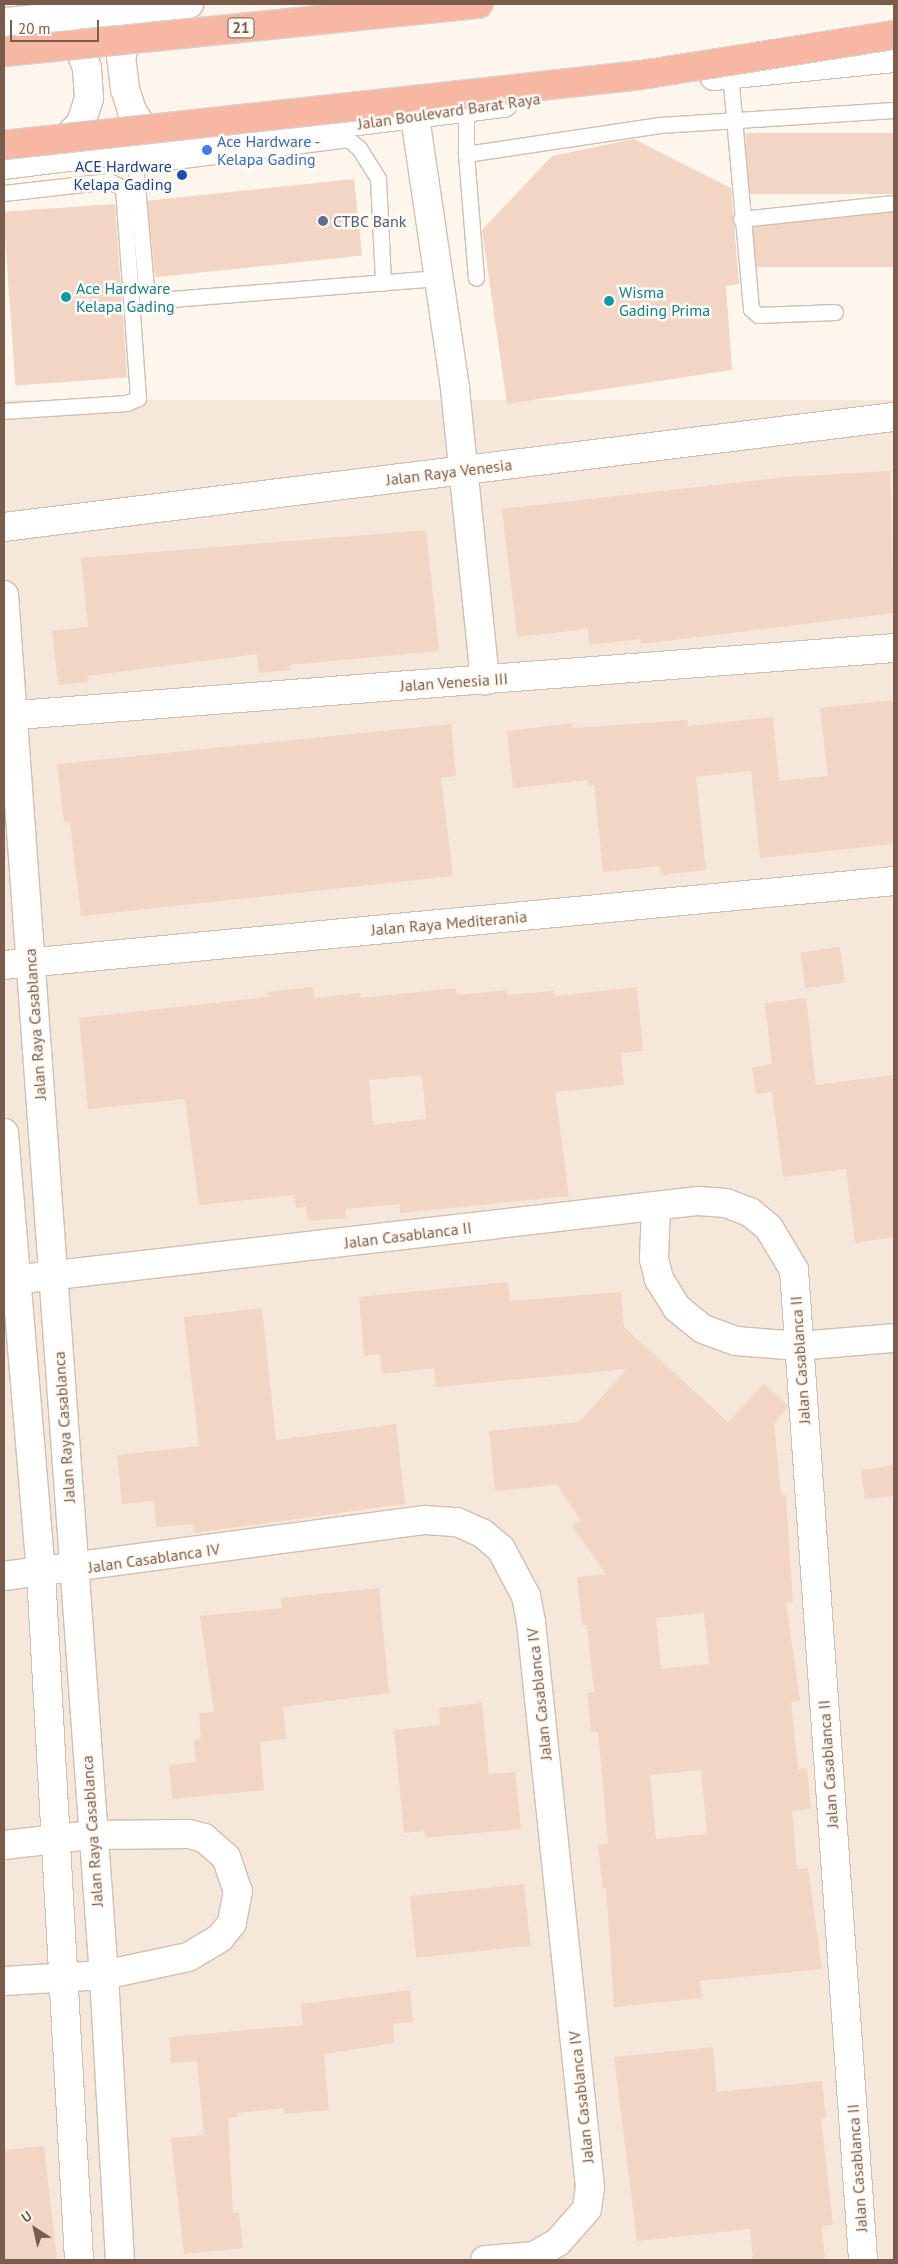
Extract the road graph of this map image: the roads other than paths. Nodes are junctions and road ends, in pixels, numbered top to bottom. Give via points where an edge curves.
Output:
1 (189, 4) edge
2 (479, 4) edge
3 (141, 9) junction
4 (50, 18) junction
5 (4, 22) edge
6 (894, 35) edge
7 (4, 52) edge
8 (894, 58) edge
9 (730, 73) junction
10 (466, 108) junction
11 (894, 110) edge
12 (415, 117) junction
13 (735, 118) junction
14 (4, 145) edge
15 (466, 154) junction
16 (142, 155) junction
17 (46, 160) junction
18 (4, 165) edge
19 (4, 193) edge
20 (894, 203) edge
21 (741, 219) junction
22 (437, 278) junction
23 (476, 278) dead end
24 (383, 283) junction
25 (835, 312) dead end
26 (4, 411) edge
27 (894, 417) edge
28 (463, 464) junction
29 (4, 527) edge
30 (4, 595) edge
31 (894, 648) edge
32 (485, 680) junction
33 (9, 715) edge
34 (894, 881) edge
35 (31, 962) junction
36 (4, 965) edge
37 (4, 1133) edge
38 (656, 1206) junction
39 (52, 1276) junction
40 (11, 1281) edge
41 (894, 1338) edge
42 (799, 1346) junction
43 (74, 1570) junction
44 (41, 1573) junction
45 (4, 1576) edge
46 (92, 1835) junction
47 (54, 1838) junction
48 (4, 1845) edge
49 (104, 1975) junction
50 (60, 1980) junction
51 (4, 1981) edge
52 (79, 2260) edge
53 (120, 2260) edge
54 (485, 2260) edge
55 (863, 2260) edge

1 - 3 street
2 - 7 highway, 21, bridge
3 - 4 street
3 - 16 street via 124,44 123,72
4 - 5 street
4 - 17 street via 80,50 87,68 89,98 81,123
6 - 14 highway, bridge via 641,75
8 - 9 street, Jalan Boulevard Barat Raya
9 - 10 street, Jalan Boulevard Barat Raya
9 - 13 lane
10 - 12 street, Jalan Boulevard Barat Raya
10 - 15 lane
11 - 13 lane
12 - 16 street, Jalan Boulevard Barat Raya
12 - 22 street
13 - 15 lane via 605,131
13 - 21 lane
15 - 23 lane
16 - 17 street, Jalan Boulevard Barat Raya
16 - 24 lane via 348,139 359,148 378,179
16 - 24 lane via 147,302
17 - 18 street, Jalan Boulevard Barat Raya
19 - 26 lane via 108,181 122,188 138,398 127,403
20 - 21 lane
21 - 25 lane via 751,310 758,315
22 - 24 lane
22 - 28 street
27 - 28 street, Jalan Raya Venesia
28 - 29 street, Jalan Raya Venesia
28 - 32 street
30 - 33 street, Jalan Raya Casablanca
31 - 32 street, Jalan Venesia III
32 - 33 street, Jalan Venesia III
33 - 35 street, Jalan Raya Casablanca
34 - 35 street, Jalan Raya Mediterania
35 - 36 street, Jalan Raya Mediterania
35 - 39 street, Jalan Raya Casablanca
37 - 40 street
38 - 39 street, Jalan Casablanca II
38 - 42 street via 654,1259 666,1294 677,1308 718,1337
38 - 42 street, Jalan Casablanca II via 726,1204 750,1212 769,1228 794,1270
39 - 40 street, Jalan Casablanca II
39 - 43 street, Jalan Raya Casablanca
40 - 44 street
41 - 42 street
42 - 55 street, Jalan Casablanca II
43 - 44 street, Jalan Casablanca IV
43 - 46 street, Jalan Raya Casablanca
43 - 54 street, Jalan Casablanca IV via 425,1520 457,1522 482,1533 501,1549 526,1596 531,1622 590,2187 587,2209 575,2228 534,2256
44 - 45 street, Jalan Casablanca IV
44 - 47 street
46 - 47 street
46 - 49 street, Jalan Raya Casablanca
46 - 49 street via 204,1838 226,1857 238,1891 232,1923 206,1948 188,1957
47 - 48 street
47 - 50 street
49 - 50 street
49 - 53 street, Jalan Raya Casablanca
50 - 51 street
50 - 52 street

